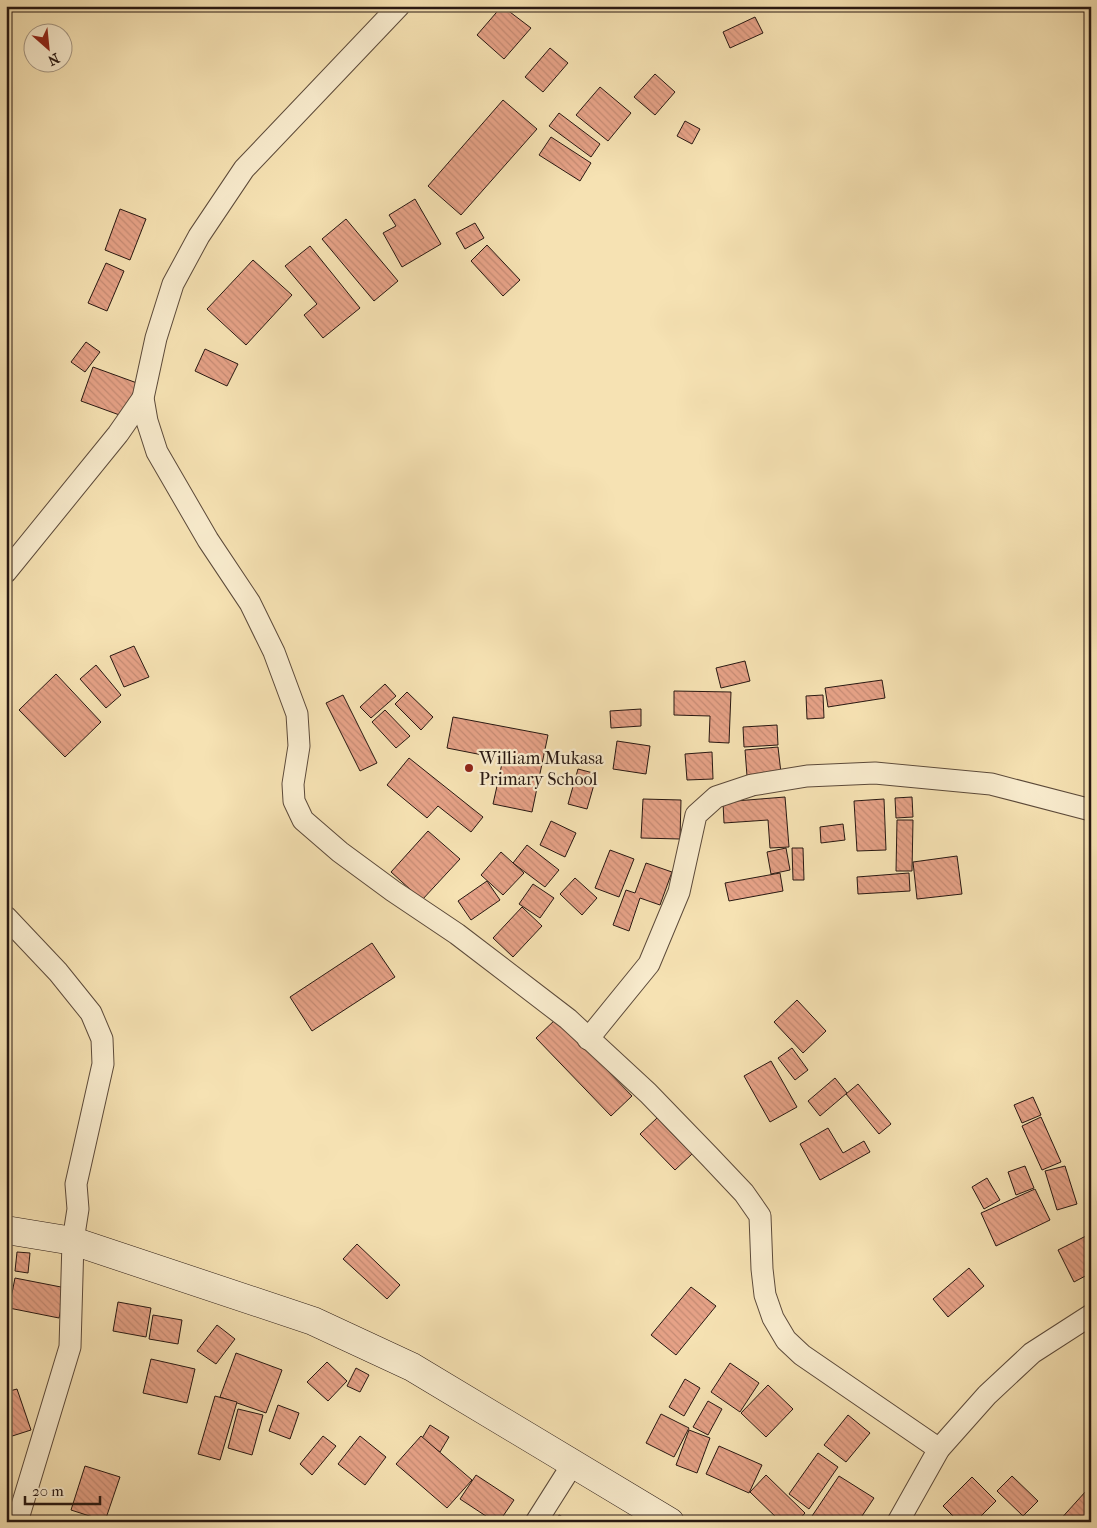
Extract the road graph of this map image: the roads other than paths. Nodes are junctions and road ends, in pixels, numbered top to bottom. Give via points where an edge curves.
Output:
1 (399, 6) edge
2 (144, 398) junction
3 (6, 572) edge
4 (1091, 810) edge
5 (6, 917) edge
6 (588, 1039) junction
7 (6, 1230) edge
8 (73, 1241) junction
9 (1091, 1315) edge
10 (938, 1449) junction
11 (574, 1462) junction
12 (17, 1522) edge
13 (536, 1522) edge
14 (670, 1522) edge
15 (898, 1522) edge

1 - 2 street via 244,169 199,236 173,284 156,338
2 - 3 street
2 - 6 street via 157,452 208,540 250,603 274,652 297,714 299,746 293,784 294,801 304,820 385,886 457,934 568,1019
4 - 6 street via 991,784 875,773 807,776 752,785 716,797 696,815 679,892 649,964
5 - 8 street via 91,1013 102,1039 103,1064 76,1184 78,1208
6 - 10 street via 648,1093 744,1193 760,1216 765,1294 773,1318 786,1340 802,1355
7 - 8 main road
8 - 11 main road via 313,1321 412,1367
8 - 12 street via 70,1347
9 - 10 street via 1032,1352
10 - 15 street
11 - 13 street
11 - 14 main road

